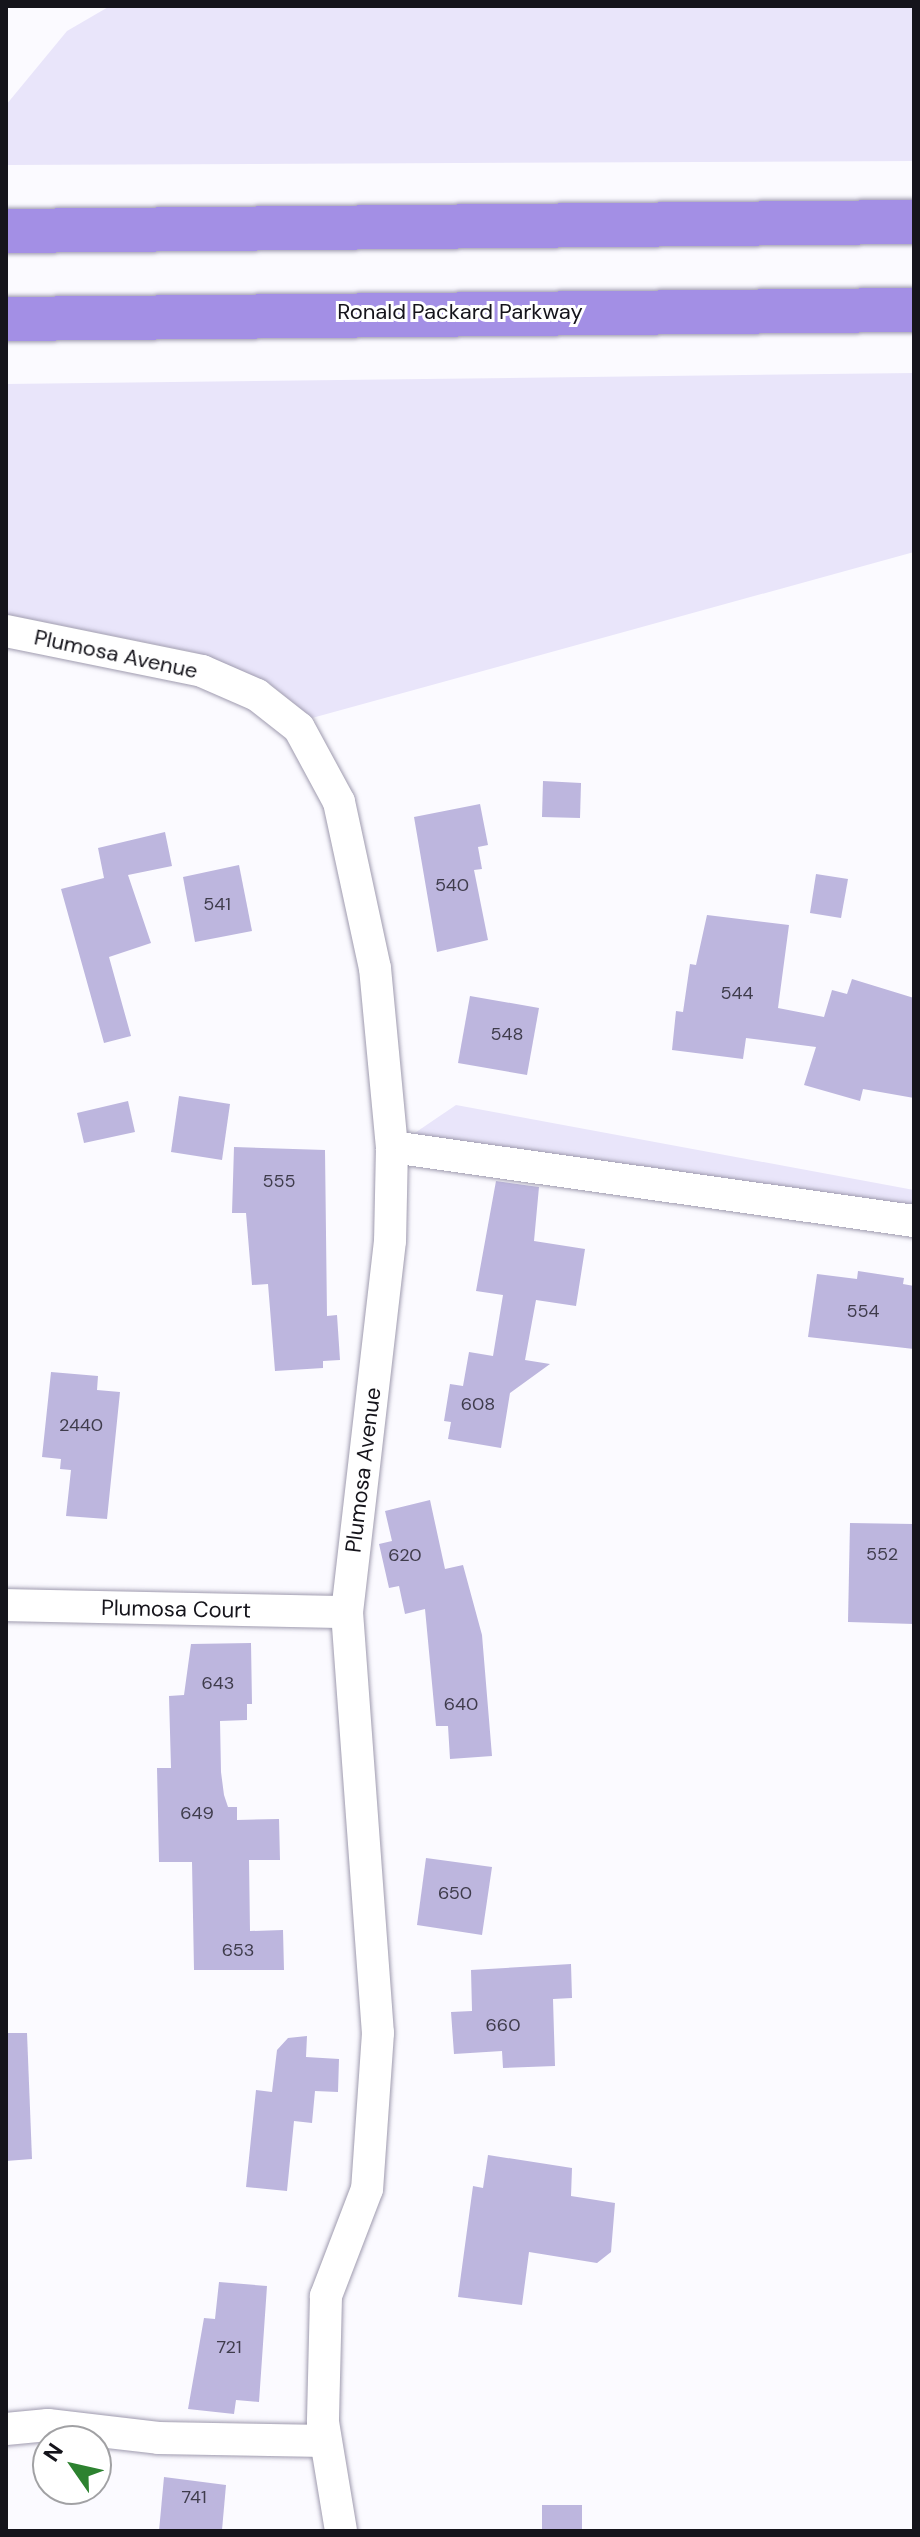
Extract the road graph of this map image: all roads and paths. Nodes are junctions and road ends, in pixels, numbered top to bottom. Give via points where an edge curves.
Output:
1 (914, 222) edge
2 (6, 231) edge
3 (914, 310) edge
4 (6, 319) edge
5 (6, 631) edge
6 (392, 1147) junction
7 (914, 1221) edge
8 (6, 1605) edge
9 (347, 1612) junction
10 (6, 2429) edge
11 (325, 2441) junction
12 (341, 2531) edge

1 - 2 highway
3 - 4 highway, Ronald Packard Parkway
5 - 6 street, Plumosa Avenue via 202,671 257,695 299,728 339,802 375,968
6 - 7 street
6 - 9 street, Plumosa Avenue via 390,1241
8 - 9 street, Plumosa Court
9 - 11 street, Plumosa Avenue via 378,2033 367,2189 326,2296
10 - 11 street via 48,2425 158,2438
11 - 12 street, Plumosa Avenue

